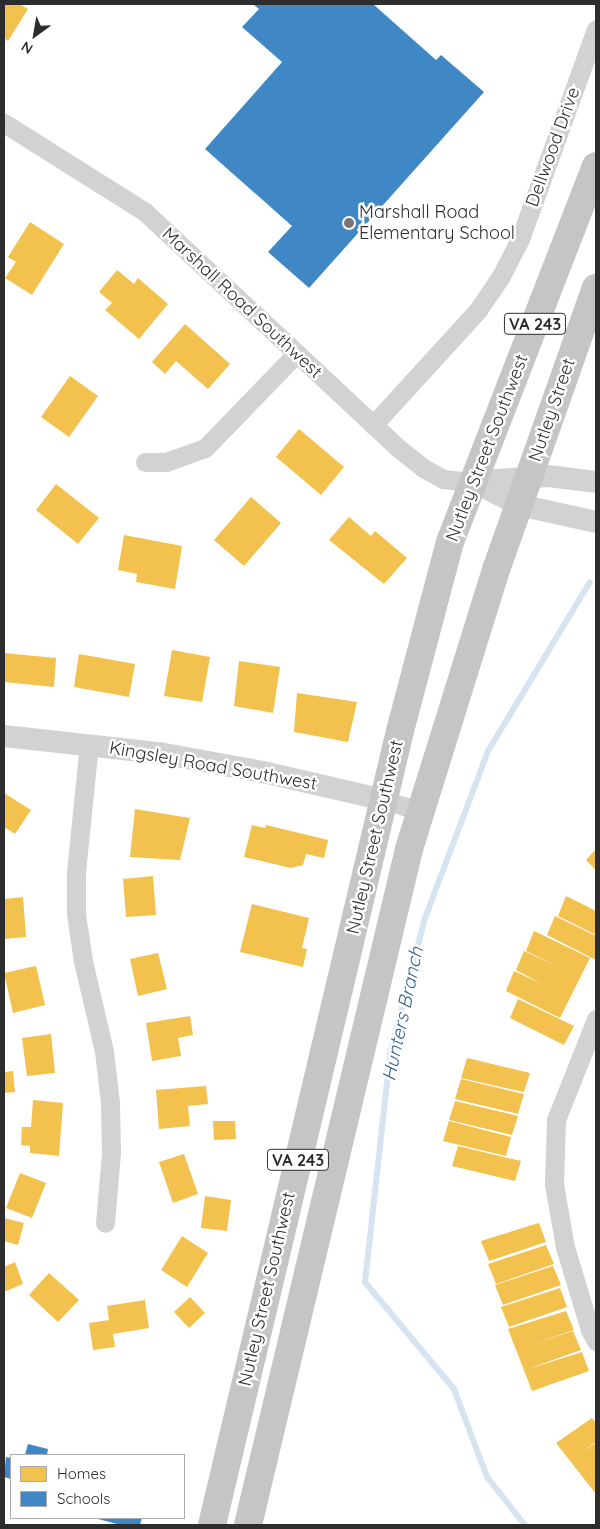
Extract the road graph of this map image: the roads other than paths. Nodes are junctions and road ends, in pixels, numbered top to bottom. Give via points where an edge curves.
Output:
1 (596, 29) edge
2 (4, 124) edge
3 (596, 166) edge
4 (596, 288) edge
5 (297, 354) junction
6 (373, 425) junction
7 (145, 462) dead end
8 (529, 476) junction
9 (474, 482) junction
10 (596, 482) edge
11 (519, 505) junction
12 (596, 522) edge
13 (4, 736) edge
14 (89, 744) junction
15 (384, 800) junction
16 (420, 811) junction
17 (596, 1019) edge
18 (105, 1223) dead end
19 (596, 1341) edge
20 (212, 1525) edge
21 (248, 1525) edge

1 - 6 street, Dellwood Drive via 520,239 501,276 478,310
2 - 5 street, Marshall Road Southwest via 144,211
3 - 9 main road, Nutley Street Southwest / VA 243
4 - 8 main road, Nutley Street / VA 243
5 - 6 street, Marshall Road Southwest
5 - 7 street via 205,448 173,461
6 - 9 street, Marshall Road Southwest via 425,470 443,478
8 - 9 street
8 - 10 street
8 - 11 main road, Nutley Street / VA 243
9 - 11 street
9 - 15 main road, Nutley Street Southwest / VA 243 via 448,551
11 - 12 street
11 - 16 main road, Nutley Street Southwest / VA 243
13 - 14 street, Kingsley Road Southwest
14 - 15 street, Kingsley Road Southwest via 263,772
14 - 18 street via 76,872 76,914 83,961 104,1051 110,1103 111,1153
15 - 16 street, Kingsley Road Southwest
15 - 20 main road, Nutley Street Southwest / VA 243
16 - 21 main road, Nutley Street Southwest / VA 243
17 - 19 street via 556,1120 554,1184 565,1247

